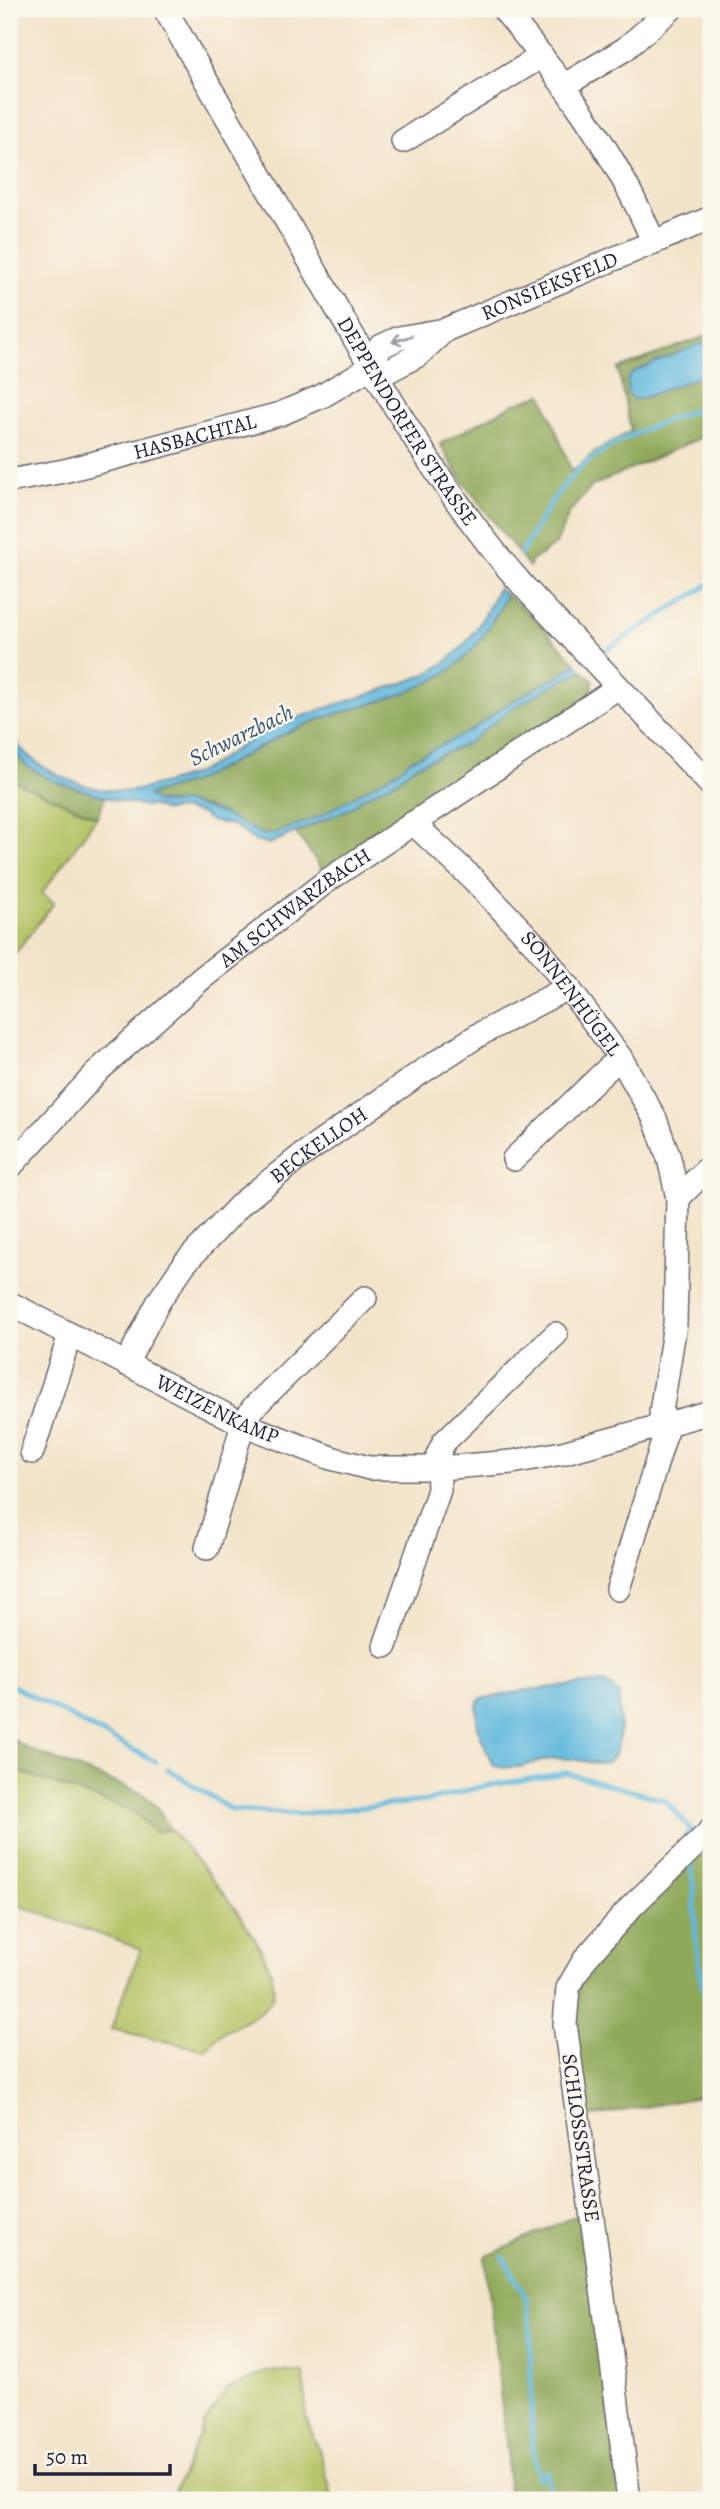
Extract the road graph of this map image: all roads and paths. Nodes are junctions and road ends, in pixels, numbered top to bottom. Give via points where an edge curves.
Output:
1 (165, 9) edge
2 (503, 9) edge
3 (671, 9) edge
4 (542, 56) junction
5 (565, 85) junction
6 (402, 141) dead end
7 (711, 218) edge
8 (653, 241) junction
9 (371, 367) junction
10 (9, 481) edge
11 (617, 688) junction
12 (711, 785) edge
13 (413, 823) junction
14 (569, 987) junction
15 (620, 1057) junction
16 (514, 1159) dead end
17 (711, 1165) edge
18 (9, 1167) edge
19 (678, 1198) junction
20 (365, 1298) dead end
21 (9, 1303) edge
22 (556, 1334) dead end
23 (70, 1335) junction
24 (126, 1364) junction
25 (711, 1412) edge
26 (243, 1424) junction
27 (663, 1424) junction
28 (32, 1452) dead end
29 (440, 1468) junction
30 (206, 1548) dead end
31 (618, 1589) dead end
32 (385, 1646) dead end
33 (711, 1830) edge
34 (629, 2500) edge

1 - 9 street, DEPPENDORFER STRASSE
2 - 4 street
3 - 5 street via 625,49
4 - 5 street
4 - 6 street
5 - 8 street via 636,203
7 - 8 street, RONSIEKSFELD
8 - 9 street, RONSIEKSFELD via 445,330 418,355 390,370
9 - 10 street, HASBACHTAL via 323,396 280,414
9 - 11 street, DEPPENDORFER STRASSE via 470,522
11 - 12 street, DEPPENDORFER STRASSE
11 - 13 street, AM SCHWARZBACH
13 - 14 street, SONNENHÜGEL via 507,912
13 - 18 street, AM SCHWARZBACH via 328,880 202,978 99,1070
14 - 15 street, SONNENHÜGEL
14 - 24 street, BECKELLOH via 480,1034 420,1073 242,1203 185,1263
15 - 16 street
15 - 19 street, SONNENHÜGEL via 655,1119
17 - 19 street
19 - 27 street, SONNENHÜGEL via 675,1324
20 - 26 street via 253,1408
21 - 23 street, WEIZENKAMP
22 - 29 street via 444,1442 438,1455
23 - 24 street, WEIZENKAMP
23 - 28 street
24 - 26 street, WEIZENKAMP
25 - 27 street, WEIZENKAMP
26 - 29 street, WEIZENKAMP via 369,1468
26 - 30 street
27 - 29 street, WEIZENKAMP via 562,1453
27 - 31 street via 665,1435
29 - 32 street via 439,1490
33 - 34 street, SCHLOSSSTRASSE via 632,1906 585,1959 568,1988 565,2024

